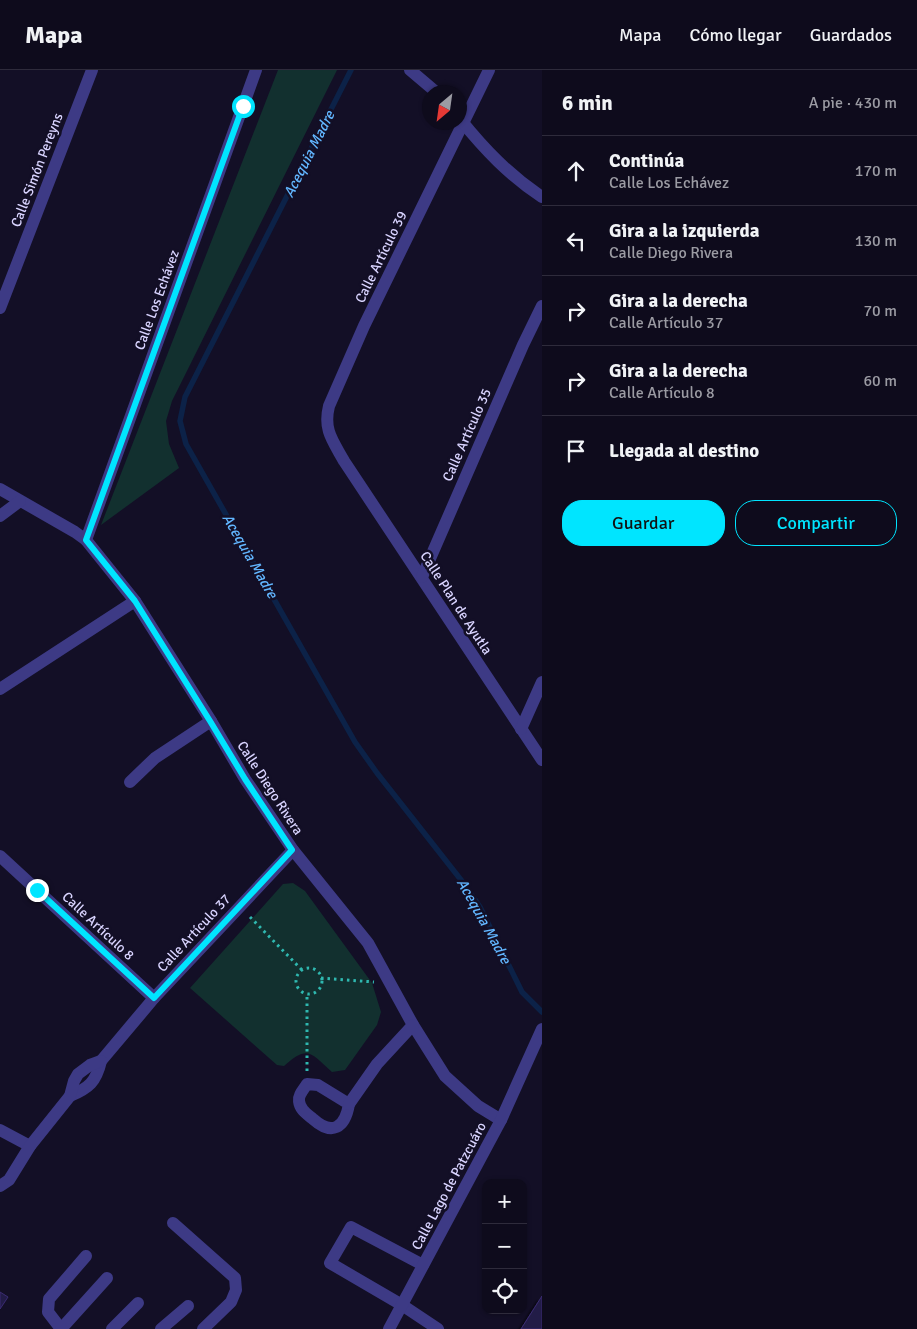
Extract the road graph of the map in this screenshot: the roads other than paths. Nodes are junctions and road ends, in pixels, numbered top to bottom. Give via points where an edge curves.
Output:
1 (92, 70) edge
2 (256, 70) edge
3 (410, 70) edge
4 (489, 70) edge
5 (428, 85) edge
6 (467, 112) edge
7 (467, 128) edge
8 (458, 130) edge
9 (542, 197) edge
10 (542, 306) edge
11 (0, 308) edge
12 (344, 461) joint
13 (0, 489) edge
14 (20, 501) junction
15 (0, 516) edge
16 (86, 540) junction
17 (422, 577) junction
18 (135, 601) junction
19 (542, 682) edge
20 (0, 689) edge
21 (210, 721) junction
22 (521, 729) junction
23 (542, 760) edge
24 (130, 782) dead end
25 (292, 850) junction
26 (0, 856) edge
27 (154, 998) junction
28 (413, 1026) junction
29 (542, 1029) edge
30 (349, 1104) junction
31 (501, 1120) junction
32 (0, 1130) edge
33 (30, 1146) junction
34 (5, 1183) edge
35 (173, 1223) dead end
36 (86, 1256) dead end
37 (424, 1265) junction
38 (107, 1278) dead end
39 (138, 1303) dead end
40 (402, 1305) junction
41 (188, 1306) dead end
42 (61, 1329) edge
43 (112, 1329) edge
44 (161, 1329) edge
45 (202, 1329) edge
46 (389, 1329) edge
47 (438, 1329) edge

1 - 11 street, Calle Simón Pereyns
2 - 16 street, Calle Los Echávez
3 - 5 street
4 - 6 street, Calle Artículo 39
7 - 9 street via 518,181
8 - 12 street, Calle Artículo 39 via 329,406 327,429
10 - 17 street, Calle Artículo 35
12 - 17 street, Calle Plan de Ayutla
13 - 14 street, Calle Diego Rivera
14 - 15 street
14 - 16 street, Calle Diego Rivera
16 - 18 street, Calle Diego Rivera
17 - 22 street, Calle Plan de Ayutla
18 - 20 street
18 - 21 street, Calle Diego Rivera
19 - 22 street
21 - 24 street via 155,758
21 - 25 street, Calle Diego Rivera
22 - 23 street, Calle Plan de Ayutla
25 - 27 street, Calle Artículo 37
25 - 28 street, Calle Diego Rivera via 368,943
26 - 27 street, Calle Artículo 8
27 - 33 street, Calle Artículo 37 via 101,1061 89,1086 70,1096
28 - 30 street via 377,1064
28 - 31 street, Calle Diego Rivera via 445,1076 478,1106
29 - 31 street, Calle Lago de Patzcuáro
30 - 30 street via 318,1085 307,1084 299,1100 303,1111 321,1126 335,1128 343,1124
31 - 37 street, Calle Lago de Patzcuáro
32 - 33 street
33 - 34 street, Calle Artículo 37
35 - 45 street via 235,1278 236,1290 231,1302
36 - 42 street via 49,1299 48,1312
37 - 40 street, Calle Lago de Patzcuáro
37 - 40 street via 351,1227 330,1262
38 - 42 street
39 - 43 street
40 - 46 street, Calle Lago de Patzcuáro
40 - 47 street
41 - 44 street

